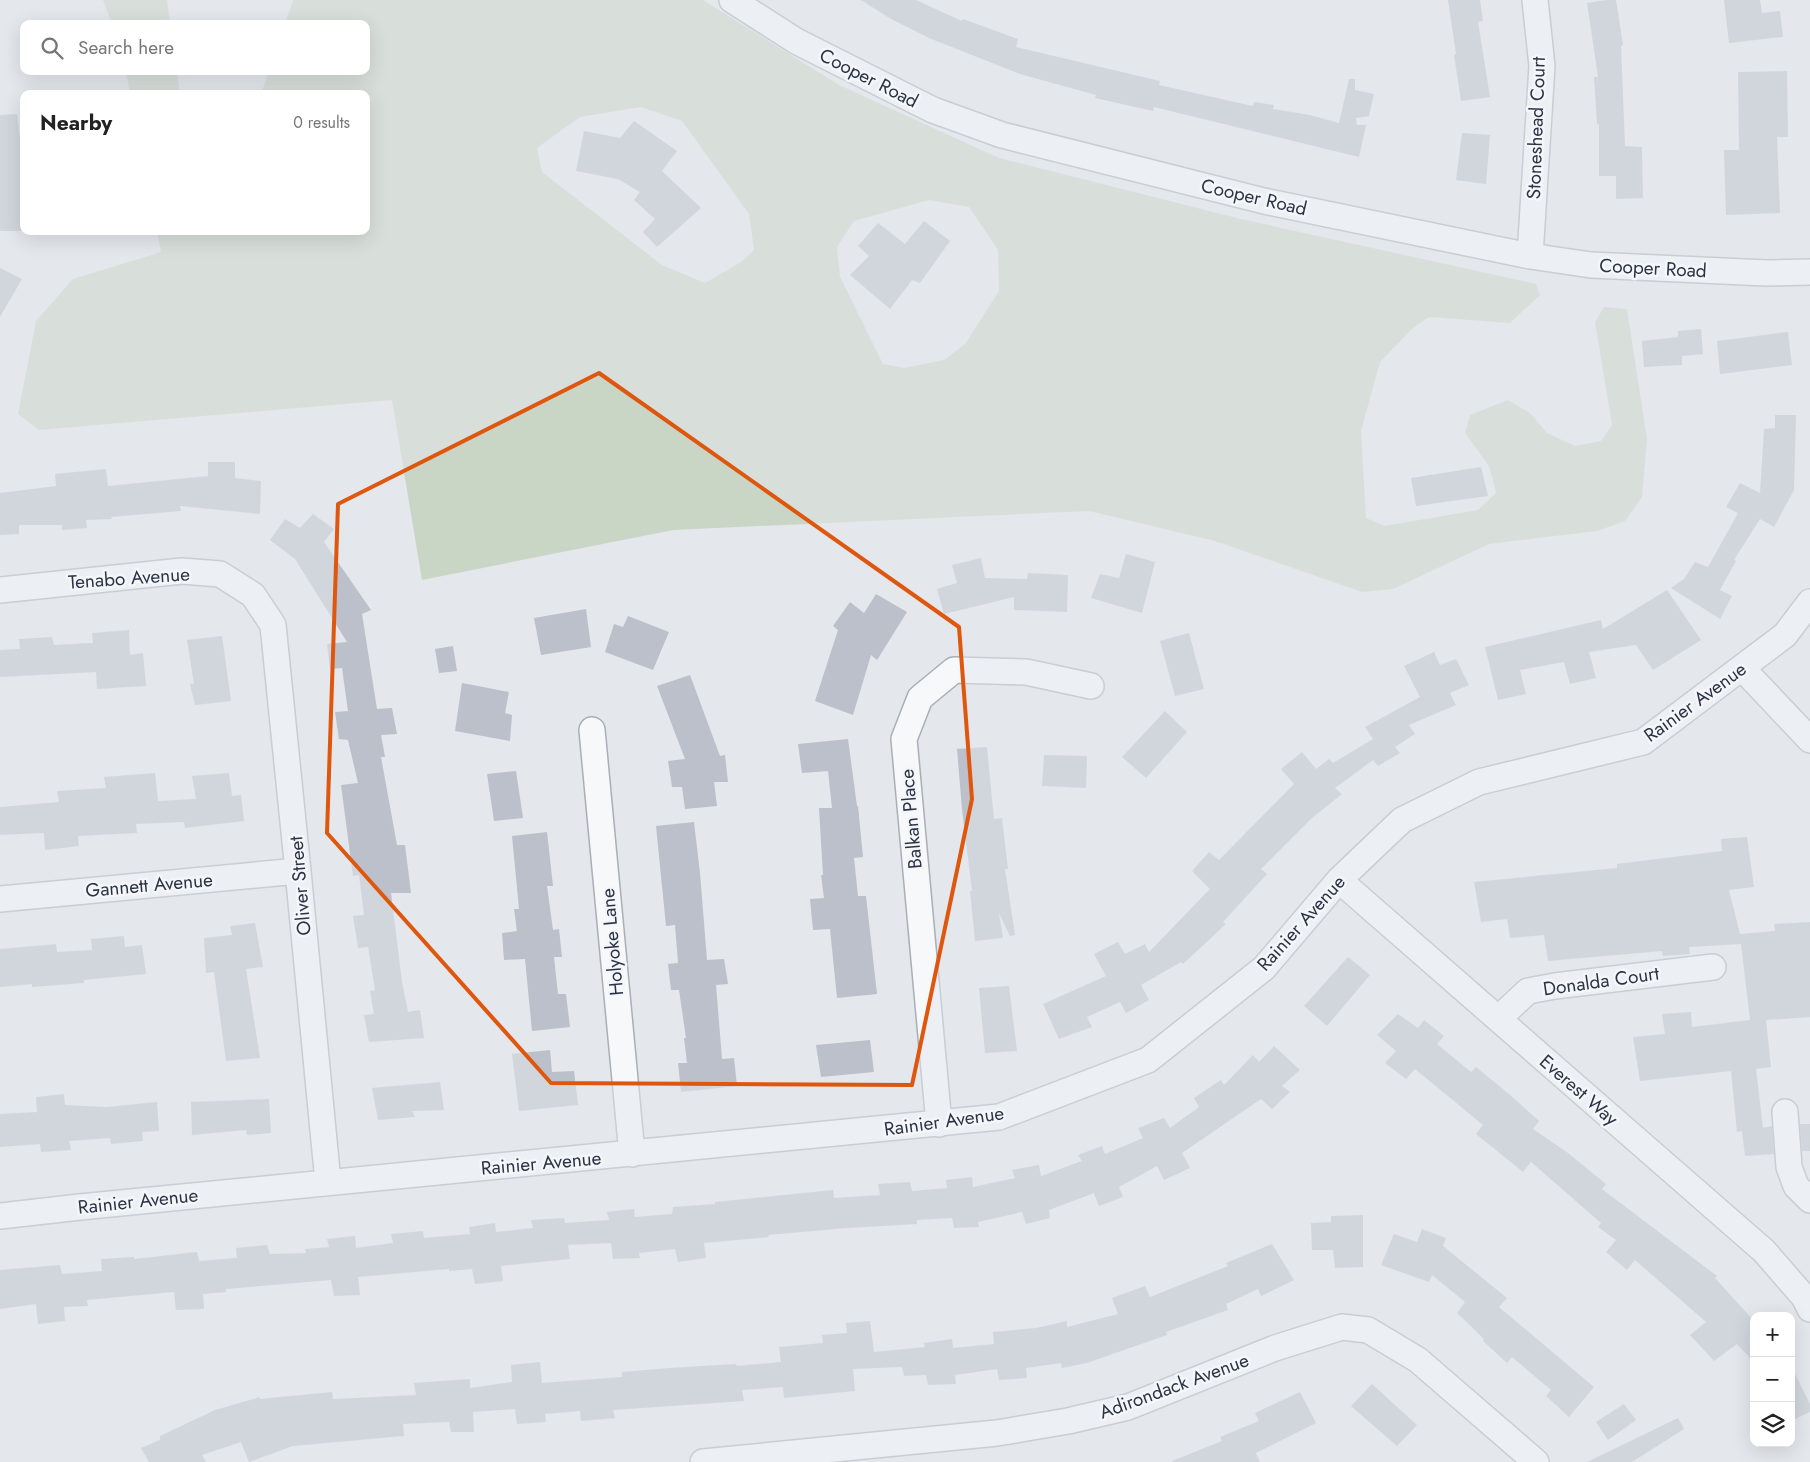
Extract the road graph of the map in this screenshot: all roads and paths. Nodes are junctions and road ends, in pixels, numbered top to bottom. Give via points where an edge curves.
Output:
1 (732, 0) edge
2 (1535, 0) edge
3 (1530, 256) junction
4 (1810, 272) edge
5 (0, 590) edge
6 (253, 595) joint
7 (1810, 602) edge
8 (1742, 668) junction
9 (1091, 686) dead end
10 (592, 730) dead end
11 (1810, 740) edge
12 (298, 870) junction
13 (1339, 880) junction
14 (0, 899) edge
15 (1713, 967) dead end
16 (1499, 1018) junction
17 (1785, 1112) dead end
18 (938, 1124) junction
19 (632, 1154) junction
20 (328, 1182) junction
21 (1810, 1200) edge
22 (0, 1216) edge
23 (1810, 1309) edge
24 (702, 1462) edge
25 (1536, 1462) edge

1 - 3 street, Cooper Road via 796,41 933,110 1002,135 1264,201
2 - 3 street, Stoneshead Court via 1542,66
3 - 4 street, Cooper Road via 1591,265
5 - 6 street, Tenabo Avenue via 182,571 220,574
6 - 12 street, Oliver Street via 273,625
7 - 8 street, Rainier Avenue via 1785,635
8 - 11 street
8 - 13 street, Rainier Avenue via 1643,742 1479,782 1402,820
9 - 18 street, Balkan Place via 1026,672 954,670 920,698 904,739
10 - 19 street, Holyoke Lane
12 - 14 street, Gannett Avenue
12 - 20 street, Oliver Street
13 - 16 street, Everest Way
13 - 18 street, Rainier Avenue via 1264,968 1148,1060 999,1117
15 - 16 street, Donalda Court via 1528,992
16 - 23 street, Everest Way via 1764,1251 1804,1297
17 - 21 street via 1789,1167 1796,1186
18 - 19 street, Rainier Avenue
19 - 20 street, Rainier Avenue
20 - 22 street, Rainier Avenue
24 - 25 street, Adirondack Avenue via 998,1434 1107,1413 1275,1348 1342,1326 1368,1330 1418,1360

